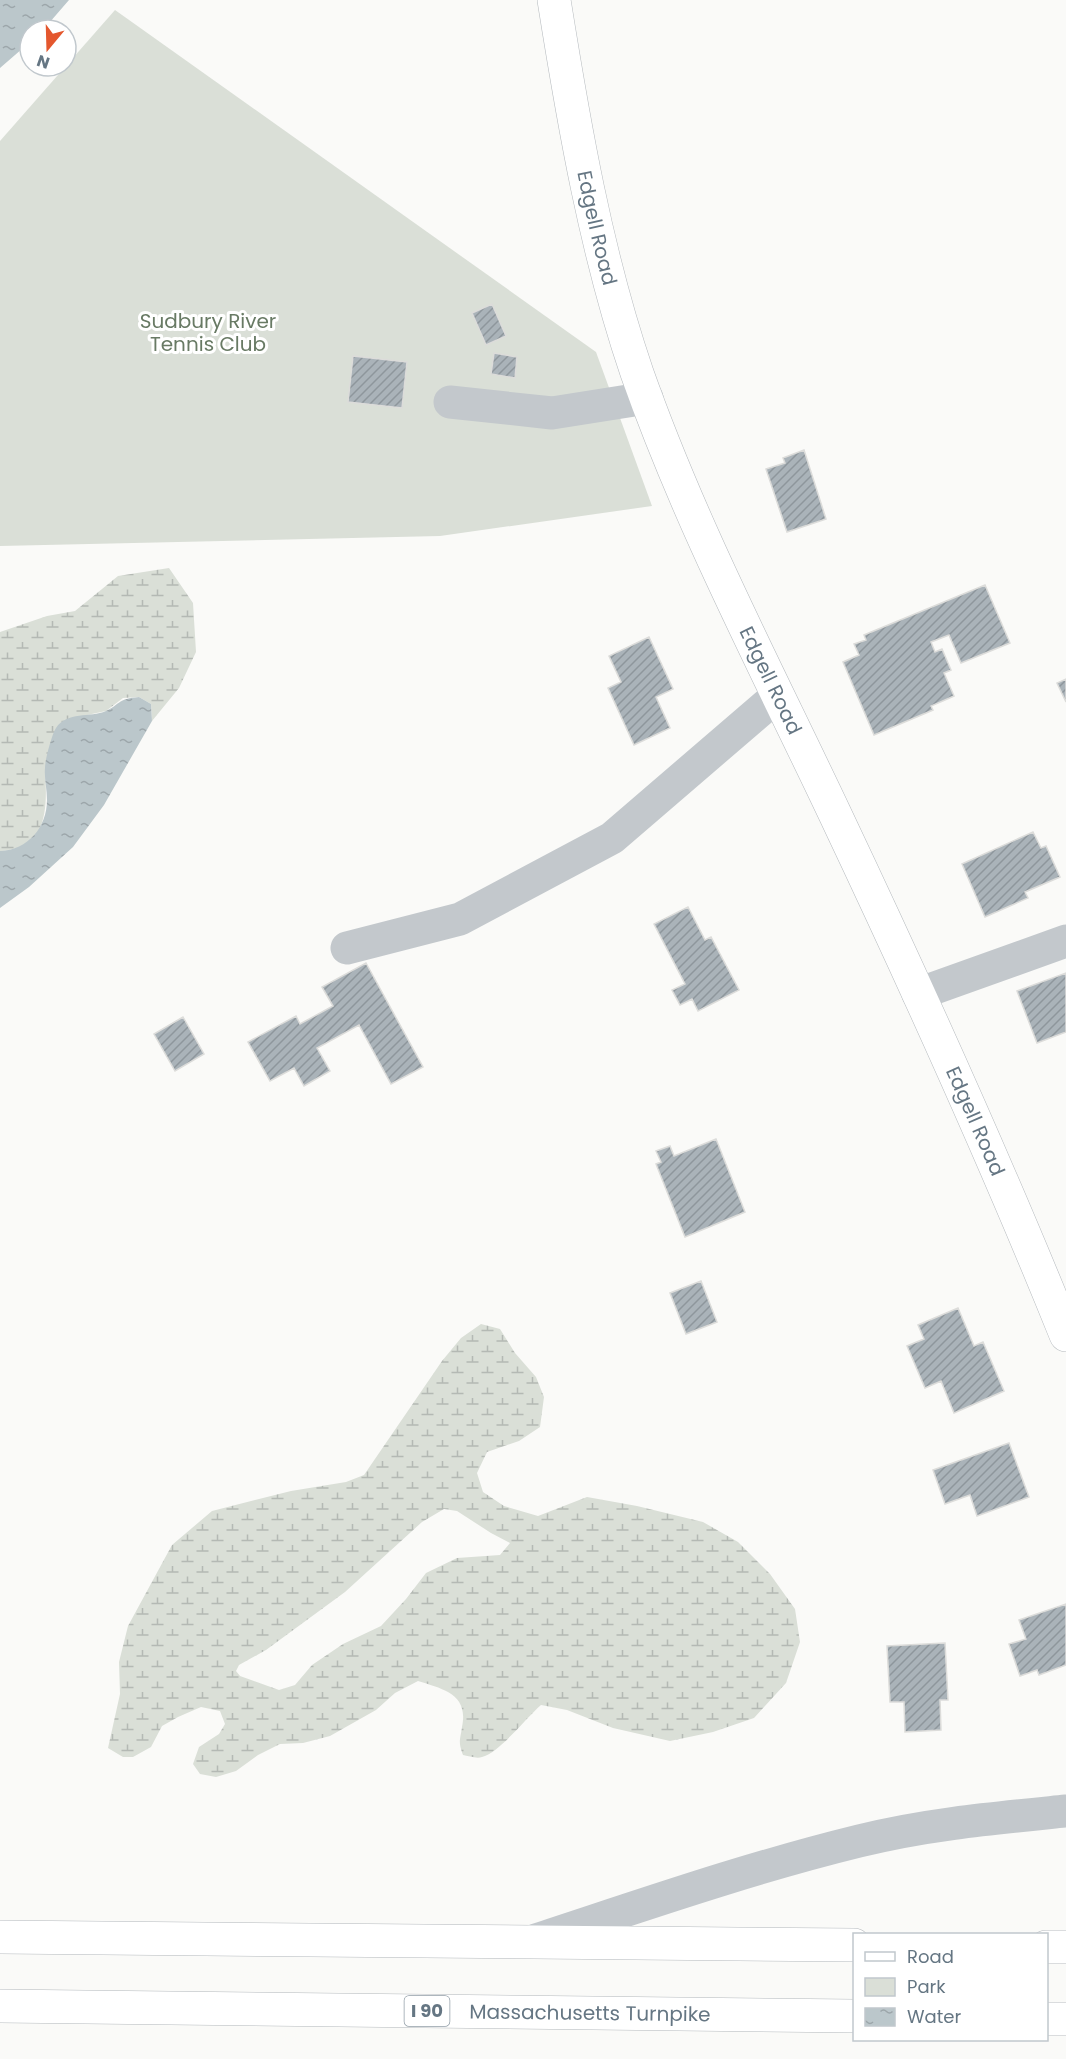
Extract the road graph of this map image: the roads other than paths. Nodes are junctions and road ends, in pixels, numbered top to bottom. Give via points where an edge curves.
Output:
1 (554, 0) edge
2 (647, 398) junction
3 (450, 402) dead end
4 (777, 696) junction
5 (1066, 941) edge
6 (347, 948) dead end
7 (918, 994) junction
8 (1066, 1335) edge
9 (1066, 1812) edge
10 (0, 1937) edge
11 (525, 1943) junction
12 (853, 1945) edge
13 (1048, 1947) edge
14 (1066, 1947) edge
15 (0, 2007) edge
16 (853, 2016) edge
17 (1048, 2019) edge
18 (1066, 2019) edge

1 - 2 main road, Edgell Road via 602,247
2 - 3 lane via 552,413
2 - 4 main road, Edgell Road via 689,508
4 - 6 lane via 612,838 460,919
4 - 7 main road, Edgell Road
5 - 7 lane
7 - 8 main road, Edgell Road
9 - 11 lane via 963,1821 860,1840
10 - 11 main road
11 - 12 main road
13 - 14 main road
15 - 16 main road, Massachusetts Turnpike / I 90
17 - 18 main road

